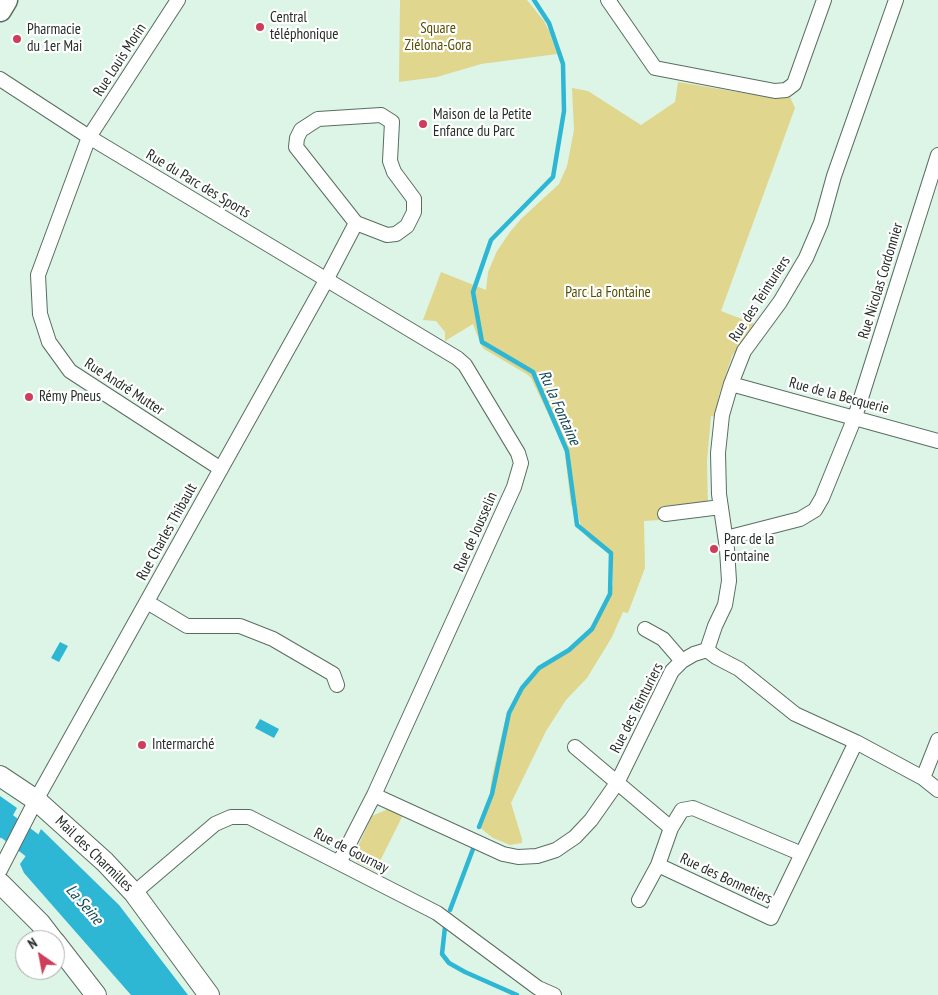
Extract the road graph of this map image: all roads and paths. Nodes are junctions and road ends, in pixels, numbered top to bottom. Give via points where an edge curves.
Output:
1 (6, 0) edge
2 (178, 0) edge
3 (608, 0) edge
4 (824, 0) edge
5 (896, 0) edge
6 (0, 10) edge
7 (0, 79) edge
8 (89, 137) junction
9 (938, 155) edge
10 (356, 223) junction
11 (326, 280) junction
12 (731, 384) junction
13 (855, 417) junction
14 (938, 441) edge
15 (221, 469) junction
16 (721, 507) junction
17 (665, 514) dead end
18 (726, 538) junction
19 (147, 602) junction
20 (645, 629) dead end
21 (707, 650) junction
22 (682, 661) junction
23 (337, 685) dead end
24 (938, 740) edge
25 (856, 742) junction
26 (575, 747) dead end
27 (0, 776) edge
28 (923, 778) junction
29 (617, 783) junction
30 (938, 790) edge
31 (374, 795) junction
32 (33, 807) junction
33 (672, 828) junction
34 (802, 854) junction
35 (339, 862) junction
36 (658, 865) junction
37 (0, 874) edge
38 (134, 893) junction
39 (639, 900) dead end
40 (45, 930) edge
41 (65, 955) edge
42 (96, 995) edge
43 (209, 995) edge
44 (554, 995) edge

1 - 6 main road
2 - 8 street, Rue Louis Morin
3 - 4 street via 656,68 775,91 786,90 794,84
5 - 12 street, Rue des Teinturiers via 834,176 822,223 780,302 744,351
7 - 8 street, Rue du Parc des Sports
8 - 11 street, Rue du Parc des Sports
8 - 15 street, Rue André Mutter via 38,275 40,314 49,342 70,371
9 - 13 street, Rue Nicolas Cordonnier
10 - 10 street via 387,235 396,234 407,226 414,212 414,199 390,161 392,122 381,115 318,119 301,130 297,138 296,147
10 - 11 street
11 - 15 street, Rue Charles Thibault
11 - 31 street, Rue de Jousselin via 449,352 465,365 511,440 521,463 514,487
12 - 13 street, Rue de la Becquerie
12 - 16 street, Rue des Teinturiers via 722,415 718,453
13 - 14 street, Rue de la Becquerie
13 - 18 street, Rue Nicolas Cordonnier via 815,510 800,519
15 - 19 street, Rue Charles Thibault
16 - 17 street
16 - 18 street, Rue des Teinturiers
18 - 21 street, Rue des Teinturiers via 728,581 725,605
19 - 23 street via 187,626 240,626 273,639 333,674
19 - 32 street, Rue Charles Thibault
20 - 22 street via 663,639
21 - 22 street, Rue des Teinturiers
21 - 25 street via 739,669 795,714
22 - 29 street, Rue des Teinturiers via 672,671
24 - 28 street
25 - 28 street
25 - 34 street, Rue des Bonnetiers
26 - 29 street
27 - 32 main road, Mail des Charmilles
28 - 30 street
29 - 31 street, Rue des Teinturiers via 575,837 556,850 518,857 503,854
29 - 33 street
31 - 35 street, Rue de Jousselin
32 - 37 street, Rue Charles Thibault
32 - 38 main road, Mail des Charmilles via 105,862
33 - 34 street, Rue des Bonnetiers via 682,810 693,808
33 - 36 street, Rue des Bonnetiers
34 - 36 street, Rue des Bonnetiers via 771,918
35 - 38 street, Rue de Gournay via 249,817 231,817 215,824
35 - 44 street, Rue de Gournay via 437,913 538,988
36 - 39 street, Rue des Bonnetiers
37 - 40 main road
38 - 43 main road, Mail des Charmilles
41 - 42 main road

